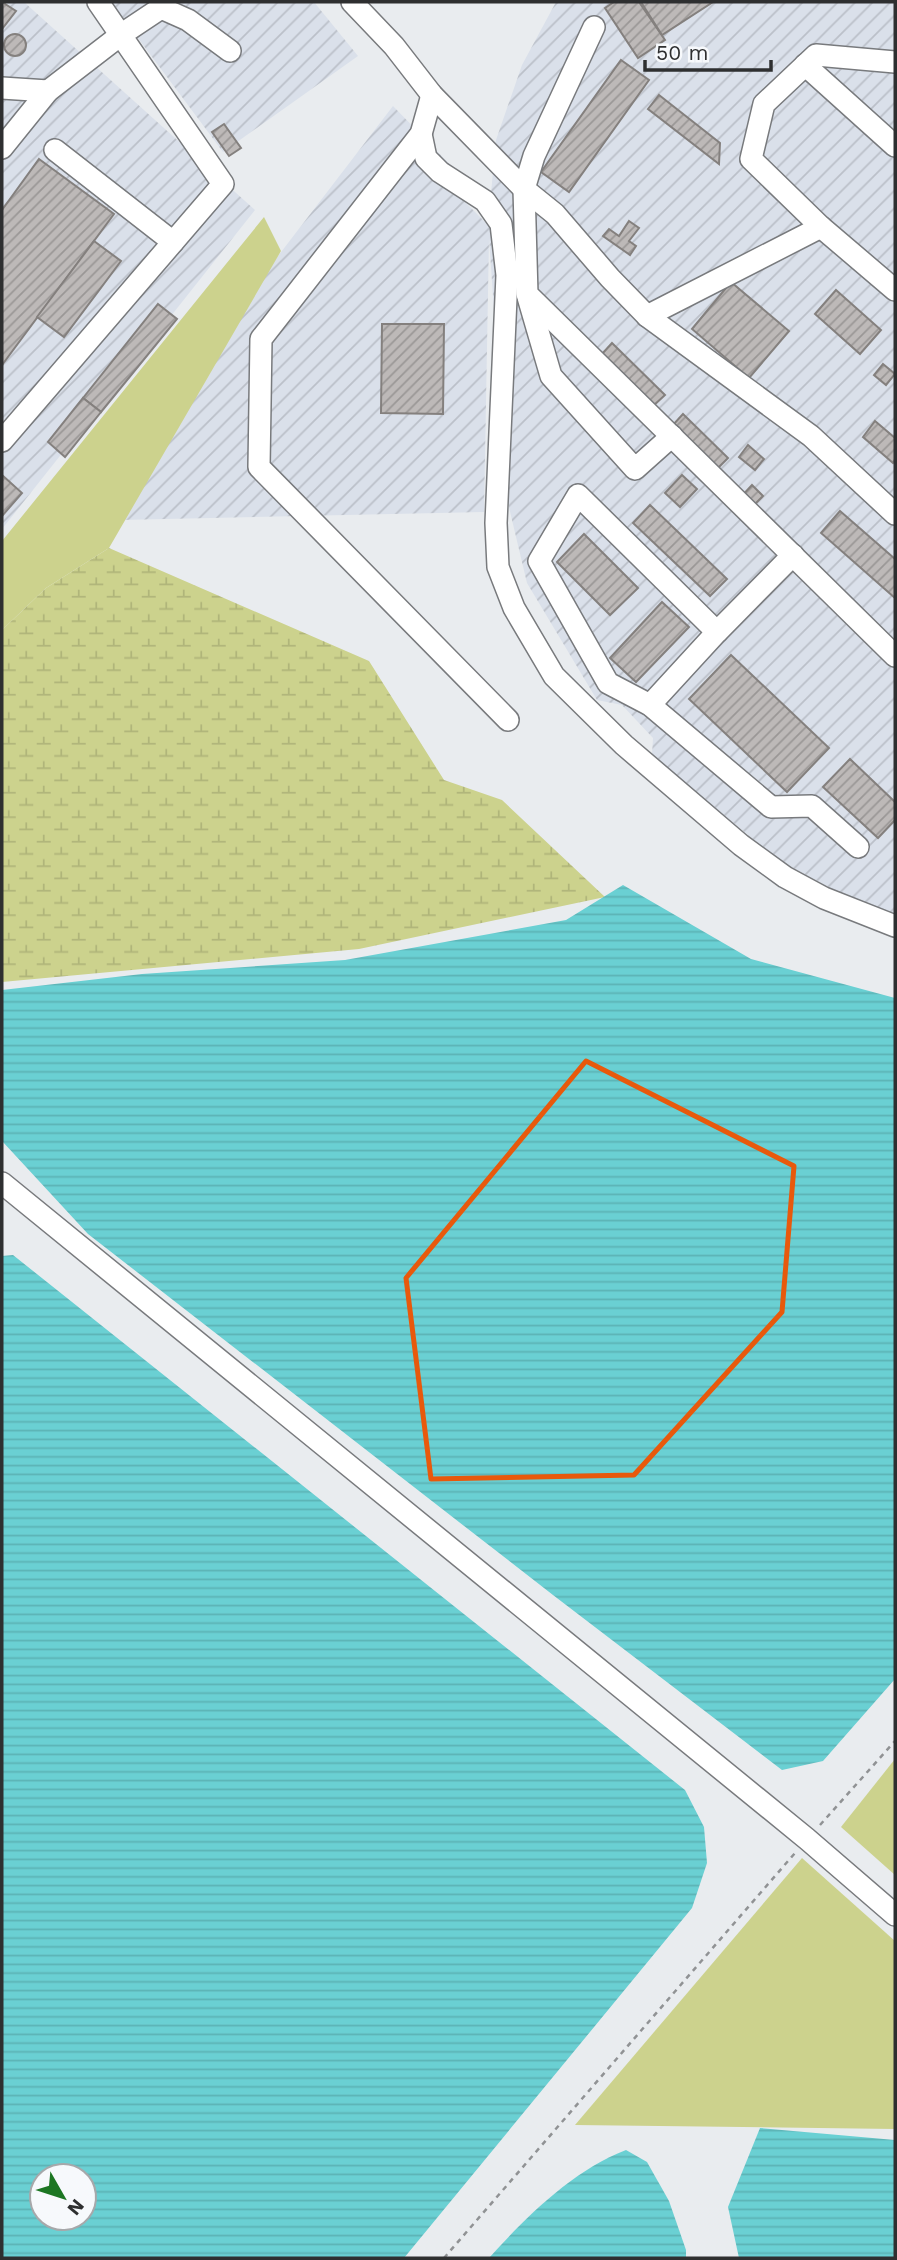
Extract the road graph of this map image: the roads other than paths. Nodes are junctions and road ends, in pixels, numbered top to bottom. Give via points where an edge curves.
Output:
1 (98, 2) edge
2 (352, 2) edge
3 (594, 27) dead end
4 (122, 34) junction
5 (230, 51) dead end
6 (895, 62) edge
7 (805, 65) junction
8 (2, 88) edge
9 (48, 91) junction
10 (432, 94) junction
11 (421, 134) junction
12 (895, 146) edge
13 (2, 148) edge
14 (55, 150) dead end
15 (524, 189) junction
16 (821, 227) junction
17 (173, 242) junction
18 (895, 290) edge
19 (527, 295) junction
20 (647, 316) junction
21 (671, 436) junction
22 (2, 440) edge
23 (895, 514) edge
24 (793, 555) junction
25 (717, 632) junction
26 (895, 656) edge
27 (650, 705) junction
28 (508, 720) dead end
29 (858, 847) dead end
30 (895, 926) edge
31 (2, 1183) edge
32 (895, 1915) edge

1 - 4 lane
2 - 10 lane
3 - 15 lane via 534,156
4 - 5 lane via 161,9 188,20
4 - 9 lane
4 - 17 lane via 223,184
6 - 7 lane via 816,55
7 - 12 lane
7 - 16 lane via 764,104 751,159
8 - 9 lane
9 - 13 lane
10 - 11 lane
10 - 15 lane
11 - 28 lane via 261,339 259,467
11 - 30 lane via 426,158 485,201 501,224 507,275 498,567 514,608 547,665 624,745 741,845 824,898
14 - 17 lane
15 - 19 lane
15 - 20 lane via 555,214
16 - 18 lane
16 - 20 lane
17 - 22 lane
19 - 21 lane
19 - 21 lane via 551,376 635,469
20 - 23 lane via 810,436
21 - 24 lane
24 - 25 lane
24 - 26 lane
25 - 27 lane
25 - 27 lane via 578,495 539,561 608,683
27 - 29 lane via 771,807 812,806
31 - 32 lane

